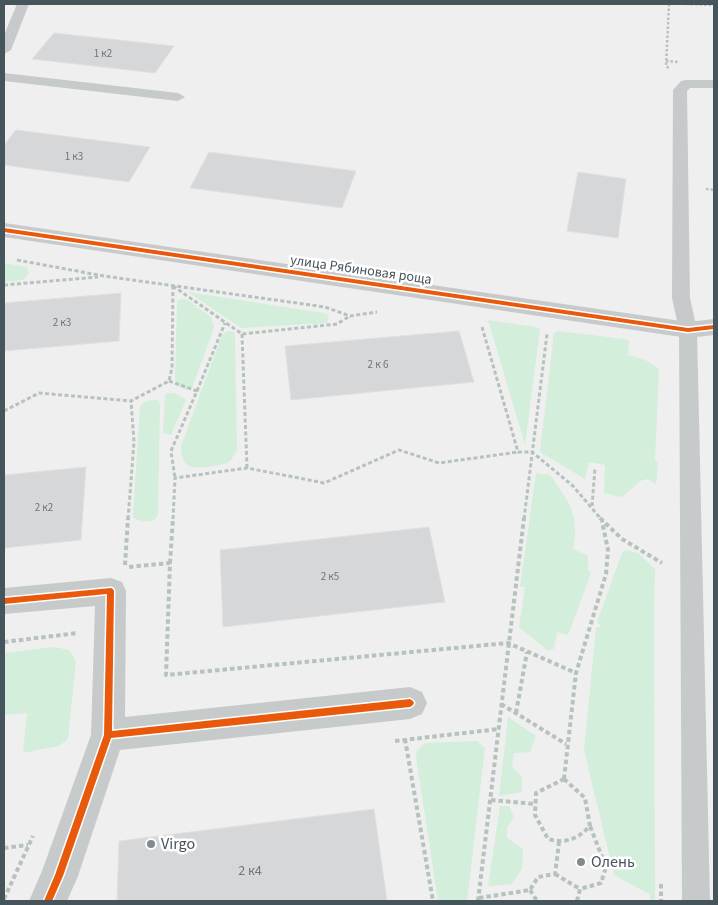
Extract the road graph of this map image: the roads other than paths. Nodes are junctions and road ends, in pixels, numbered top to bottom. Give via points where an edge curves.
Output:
1 (23, 4) edge
2 (10, 22) edge
3 (4, 50) edge
4 (4, 77) edge
5 (714, 84) edge
6 (178, 98) dead end
7 (4, 230) edge
8 (714, 327) edge
9 (688, 330) junction
10 (4, 601) edge
11 (400, 704) road end
12 (108, 735) junction
13 (48, 901) edge
14 (696, 901) edge

1 - 2 lane
2 - 3 lane
4 - 6 lane
5 - 9 lane via 686,84 680,90 681,298
7 - 9 street, улица Рябиновая роща
8 - 9 street, улица Рябиновая роща
9 - 14 lane
10 - 12 street via 111,591
11 - 12 street
12 - 13 street

